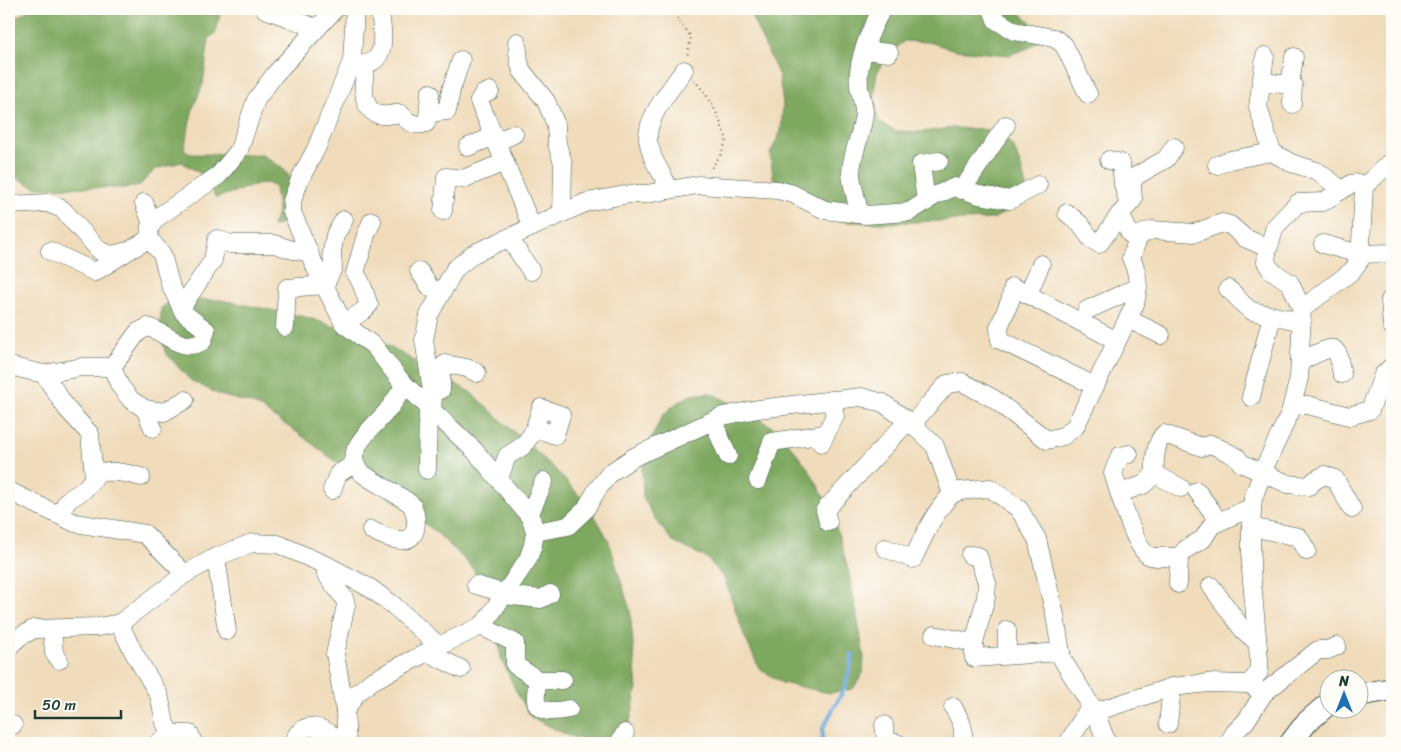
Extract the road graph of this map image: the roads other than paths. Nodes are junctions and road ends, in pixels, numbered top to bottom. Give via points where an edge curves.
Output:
1 (265, 9) edge
2 (335, 9) edge
3 (355, 9) edge
4 (882, 9) edge
5 (992, 9) edge
6 (380, 12) dead end
7 (316, 28) junction
8 (517, 42) dead end
9 (864, 50) junction
10 (889, 53) dead end
11 (1265, 56) dead end
12 (1294, 57) dead end
13 (461, 60) dead end
14 (358, 65) junction
15 (684, 70) road end
16 (1261, 82) junction
17 (1290, 85) junction
18 (490, 91) dead end
19 (430, 92) dead end
20 (1088, 94) dead end
21 (1292, 104) dead end
22 (428, 113) junction
23 (1006, 125) dead end
24 (514, 134) dead end
25 (495, 139) junction
26 (468, 147) dead end
27 (1174, 147) dead end
28 (1272, 152) junction
29 (1109, 160) dead end
30 (1392, 161) edge
31 (505, 162) junction
32 (939, 162) dead end
33 (1217, 165) dead end
34 (1038, 185) dead end
35 (1364, 187) junction
36 (668, 190) junction
37 (962, 190) junction
38 (1342, 190) junction
39 (926, 202) junction
40 (144, 203) dead end
41 (9, 205) edge
42 (1124, 209) junction
43 (443, 211) dead end
44 (562, 213) junction
45 (1067, 213) dead end
46 (859, 214) junction
47 (344, 220) dead end
48 (372, 221) dead end
49 (532, 227) junction
50 (150, 232) junction
51 (509, 238) junction
52 (1139, 238) junction
53 (1323, 244) dead end
54 (50, 251) dead end
55 (128, 251) junction
56 (309, 252) junction
57 (1267, 253) junction
58 (1392, 253) edge
59 (1360, 254) junction
60 (1041, 264) dead end
61 (419, 271) dead end
62 (531, 271) dead end
63 (324, 285) junction
64 (1138, 287) junction
65 (1228, 289) dead end
66 (440, 294) junction
67 (1028, 294) junction
68 (1390, 300) dead end
69 (181, 308) junction
70 (1087, 310) dead end
71 (1272, 316) junction
72 (1302, 316) junction
73 (1128, 319) junction
74 (344, 324) junction
75 (1392, 326) edge
76 (285, 327) dead end
77 (1161, 334) dead end
78 (1117, 341) junction
79 (1300, 361) junction
80 (9, 366) edge
81 (1392, 366) edge
82 (112, 367) junction
83 (477, 373) dead end
84 (44, 374) junction
85 (1342, 374) dead end
86 (405, 385) junction
87 (1095, 386) junction
88 (1250, 397) dead end
89 (185, 400) dead end
90 (831, 400) junction
91 (431, 406) junction
92 (1292, 406) junction
93 (145, 410) junction
94 (713, 421) junction
95 (910, 422) junction
96 (153, 428) dead end
97 (535, 428) dead end
98 (1129, 454) dead end
99 (728, 456) dead end
100 (355, 463) junction
101 (427, 470) dead end
102 (136, 471) dead end
103 (94, 473) junction
104 (1262, 473) junction
105 (1155, 474) junction
106 (499, 479) junction
107 (758, 480) dead end
108 (544, 481) dead end
109 (332, 490) dead end
110 (9, 491) edge
111 (1120, 493) junction
112 (952, 494) junction
113 (1252, 507) junction
114 (1352, 510) dead end
115 (59, 515) junction
116 (828, 522) dead end
117 (1218, 522) junction
118 (532, 524) junction
119 (1251, 527) junction
120 (371, 530) dead end
121 (884, 548) dead end
122 (1307, 551) dead end
123 (970, 555) dead end
124 (1178, 556) junction
125 (216, 557) junction
126 (328, 566) junction
127 (185, 574) junction
128 (1178, 584) dead end
129 (476, 585) dead end
130 (1211, 586) dead end
131 (550, 594) dead end
132 (503, 595) junction
133 (119, 623) junction
134 (481, 626) junction
135 (52, 629) junction
136 (1007, 630) dead end
137 (227, 632) dead end
138 (934, 635) dead end
139 (1257, 642) junction
140 (974, 643) junction
141 (1337, 646) dead end
142 (9, 647) edge
143 (433, 649) junction
144 (1060, 652) junction
145 (1007, 656) junction
146 (59, 660) dead end
147 (461, 669) dead end
148 (538, 680) junction
149 (563, 680) dead end
150 (1172, 687) junction
151 (1257, 688) junction
152 (1392, 688) edge
153 (1368, 693) edge
154 (953, 707) dead end
155 (1093, 708) junction
156 (569, 709) dead end
157 (345, 711) junction
158 (1318, 713) edge
159 (1168, 724) dead end
160 (884, 725) dead end
161 (164, 739) edge
162 (294, 740) dead end
163 (196, 742) edge
164 (341, 743) edge
165 (347, 743) edge
166 (897, 743) edge
167 (961, 743) edge
168 (1068, 743) edge
169 (1107, 743) edge
170 (1228, 743) edge
171 (1290, 743) edge

1 - 7 street
2 - 7 street
3 - 14 street
4 - 9 street
5 - 20 street via 996,20 1014,31 1054,38 1064,45
6 - 14 street via 384,38 381,50 376,60
7 - 50 street via 256,100 239,150 219,175 158,217
8 - 44 street via 522,71 546,101 556,125 563,163
9 - 10 street
9 - 46 street via 858,84 864,109 863,127 853,154 851,176
11 - 16 street
12 - 17 street
13 - 22 street via 447,111
14 - 22 street via 364,96 374,111 382,115 401,114 406,121 420,125 426,123
14 - 56 street via 319,157 300,179 292,201 292,212
15 - 36 street via 649,126 648,139 653,157 667,181
16 - 17 street
16 - 28 street via 1258,107
17 - 21 street via 1293,85
18 - 25 street via 479,101
19 - 22 street
23 - 37 street
24 - 25 street
25 - 26 street
25 - 31 street
27 - 42 street via 1166,159 1136,176 1132,182 1133,200
28 - 33 street
28 - 38 street via 1291,163 1317,171
29 - 42 street via 1121,163
30 - 35 street
31 - 43 street via 463,179 446,177
31 - 49 street
32 - 39 street via 921,164
34 - 37 street via 1010,200
35 - 38 street via 1358,183
35 - 59 street
36 - 44 street via 587,202
36 - 46 street via 698,185 778,190 825,210
37 - 39 street via 955,187
38 - 57 street via 1323,202 1298,203 1293,207 1275,227
39 - 46 street via 909,212
40 - 50 street
41 - 55 street via 48,203 62,209 100,251 112,255
42 - 45 street via 1099,244 1090,239
42 - 52 street via 1130,234
44 - 49 street
47 - 63 street via 334,235 333,268
48 - 74 street via 355,273 362,281 369,305
49 - 51 street
50 - 55 street
50 - 69 street via 162,254
51 - 62 street
51 - 66 street via 473,254 455,269
52 - 57 street via 1139,235 1152,230 1195,233 1222,223 1263,246
52 - 64 street via 1131,258 1137,271
53 - 59 street
54 - 55 street via 95,272
56 - 63 street
56 - 69 street via 274,244 230,244 217,239 213,260
57 - 72 street via 1266,262 1271,270 1290,283
58 - 59 street
59 - 72 street via 1360,260 1352,271
60 - 67 street
61 - 66 street via 430,287
63 - 74 street
63 - 76 street via 287,288
64 - 70 street
64 - 73 street
65 - 71 street via 1246,308
66 - 91 street via 429,315 424,340
67 - 78 street
67 - 87 street via 1013,286 998,327 1000,340
68 - 75 street
69 - 82 street via 206,330 203,341 185,346 148,327 138,332
71 - 72 street
71 - 88 street
72 - 79 street
73 - 77 street
73 - 78 street
74 - 86 street via 374,346
78 - 87 street
79 - 85 street via 1334,348
79 - 92 street
80 - 84 street
81 - 92 street via 1383,375 1370,410 1349,416 1308,405
82 - 84 street via 82,367
82 - 93 street via 120,386
83 - 91 street via 445,364 441,368 442,395
84 - 103 street via 67,410 90,434
86 - 91 street
86 - 100 street via 367,432 354,455
87 - 95 street via 1075,427 1063,436 1047,440 994,400 962,382 947,384
89 - 93 street via 164,412
90 - 94 street via 758,409
90 - 95 street via 861,397 876,401
90 - 107 street via 835,416 822,440 772,442
91 - 101 street
91 - 106 street
92 - 104 street
93 - 96 street
94 - 99 street
94 - 118 street via 634,457 610,473 585,510 568,526
95 - 112 street via 935,446
95 - 116 street via 826,510
97 - 106 street via 523,446 507,456
98 - 111 street via 1120,456 1113,473
100 - 109 street via 338,474
100 - 120 street via 362,473 412,505 416,514 412,536 404,540
102 - 103 street
103 - 115 street via 94,478 84,490 68,500
104 - 105 street via 1211,444 1202,447 1164,434 1154,463
104 - 113 street
104 - 114 street via 1288,484 1309,486 1325,475 1335,479
105 - 111 street via 1143,485
105 - 117 street via 1189,490 1211,510
106 - 118 street
108 - 118 street
110 - 115 street
111 - 124 street via 1142,551 1149,556
112 - 121 street via 933,518 913,559
112 - 144 street via 990,488 1019,509 1037,539
113 - 117 street
113 - 119 street
115 - 127 street via 76,522 145,534
117 - 124 street via 1212,525 1203,539
118 - 132 street via 533,545 528,559
119 - 122 street via 1299,537
119 - 139 street via 1250,570
123 - 140 street via 978,556 987,584
124 - 128 street
125 - 126 street via 252,543 278,544
125 - 127 street
125 - 137 street
126 - 143 street via 370,588 393,605
126 - 157 street via 326,574 346,605 335,654
127 - 133 street
129 - 132 street
130 - 139 street via 1243,630
131 - 132 street via 541,599
132 - 134 street
133 - 135 street
133 - 161 street via 159,695 165,724
134 - 143 street
134 - 148 street via 515,643 515,665
135 - 142 street via 34,629
135 - 146 street via 54,653
136 - 145 street
138 - 140 street
139 - 151 street
140 - 145 street via 974,658
141 - 151 street via 1318,650
143 - 147 street
143 - 157 street via 372,681 356,694
144 - 145 street
144 - 155 street
148 - 149 street
148 - 156 street via 536,702 539,708 559,712
150 - 151 street via 1208,683
150 - 155 street
150 - 159 street
151 - 170 street via 1246,721
152 - 153 main road
154 - 167 street via 962,723
155 - 168 street
155 - 169 street
157 - 165 street
158 - 171 main road
160 - 166 street via 886,741
161 - 163 street via 190,734
162 - 164 street via 301,730 318,728 330,732

